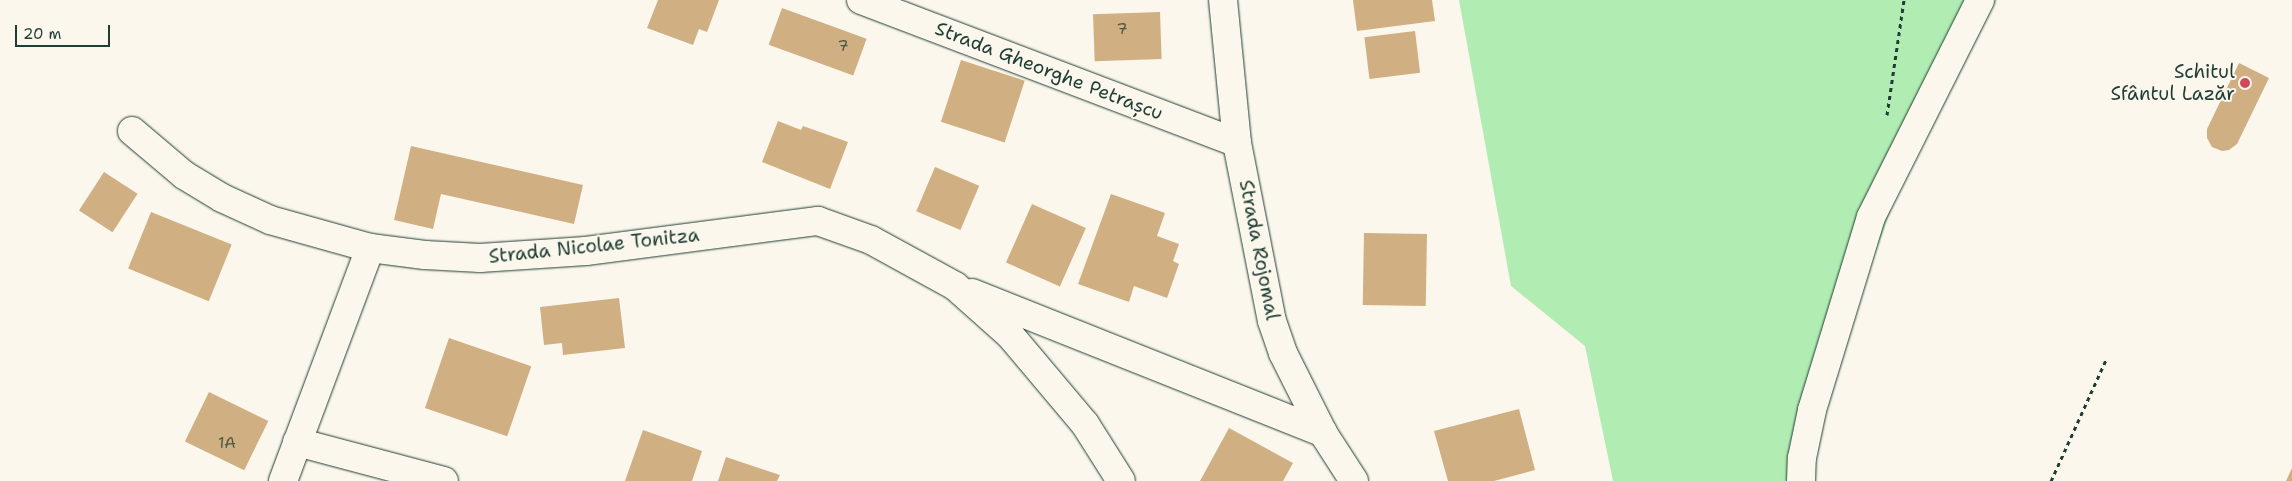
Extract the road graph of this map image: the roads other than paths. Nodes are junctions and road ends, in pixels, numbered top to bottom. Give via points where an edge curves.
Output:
1 (861, 0) edge
2 (1223, 0) edge
3 (1980, 0) edge
4 (132, 131) dead end
5 (1237, 142) junction
6 (370, 248) junction
7 (955, 286) junction
8 (1324, 433) junction
9 (297, 442) junction
10 (283, 481) edge
11 (444, 481) edge
12 (1121, 481) edge
13 (1354, 481) edge
14 (1801, 481) edge

1 - 5 street, Strada Gheorghe Petrașcu
2 - 5 street, Strada Rojomal
3 - 14 street via 1871,217 1812,410 1802,458
4 - 6 street, Strada Nicolae Tonitza via 184,174 222,198 270,220
5 - 8 street, Strada Rojomal via 1272,321 1283,353
6 - 7 street, Strada Nicolae Tonitza via 425,255 489,257 586,251 818,221 871,240
6 - 9 street
7 - 8 street
7 - 12 street via 1010,336 1085,424
8 - 13 street, Strada Rojomal
9 - 10 street
9 - 11 street

